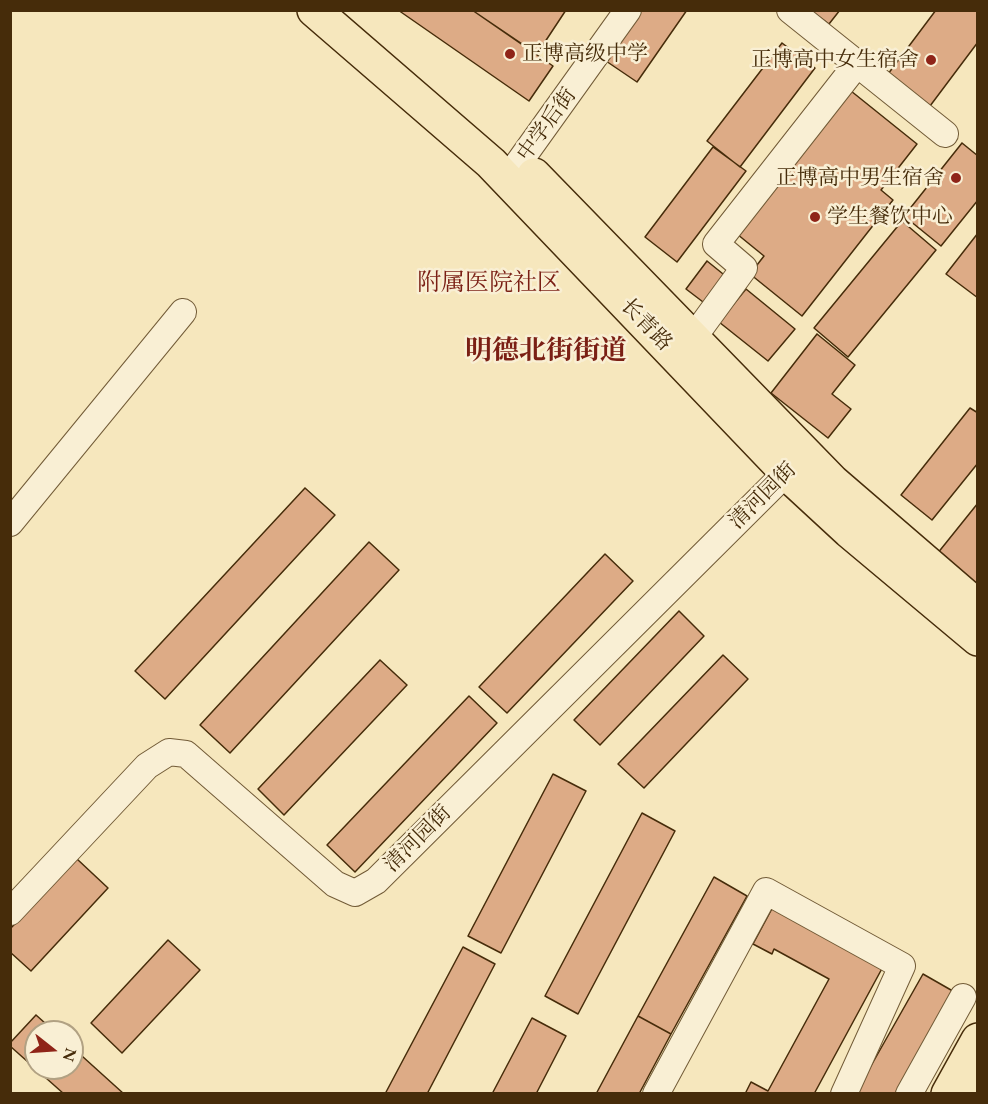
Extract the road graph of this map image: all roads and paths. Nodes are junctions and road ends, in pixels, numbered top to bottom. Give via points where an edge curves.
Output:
1 (314, 10) edge
2 (345, 10) edge
3 (628, 10) edge
4 (790, 10) edge
5 (857, 64) junction
6 (945, 135) dead end
7 (514, 170) junction
8 (183, 312) dead end
9 (693, 338) junction
10 (796, 463) junction
11 (11, 520) edge
12 (978, 607) edge
13 (978, 639) edge
14 (10, 912) edge
15 (963, 997) dead end
16 (978, 1040) edge
17 (656, 1094) edge
18 (844, 1094) edge
19 (909, 1094) edge
20 (948, 1094) edge

1 - 7 main road, 长青路 via 491,163
2 - 7 main road, 长青路 via 511,151
3 - 7 street, 中学后街
4 - 5 street
5 - 6 street
5 - 9 street via 716,244 744,268
7 - 9 main road, 长青路
7 - 10 main road, 长青路
8 - 11 street
9 - 10 main road, 长青路
10 - 12 main road, 长青路 via 833,482
10 - 13 main road, 长青路 via 849,531
10 - 14 street, 清河园街 via 376,881 355,893 335,884 186,754 169,752 147,766
15 - 19 street
16 - 20 main road
17 - 18 street via 766,891 902,966

